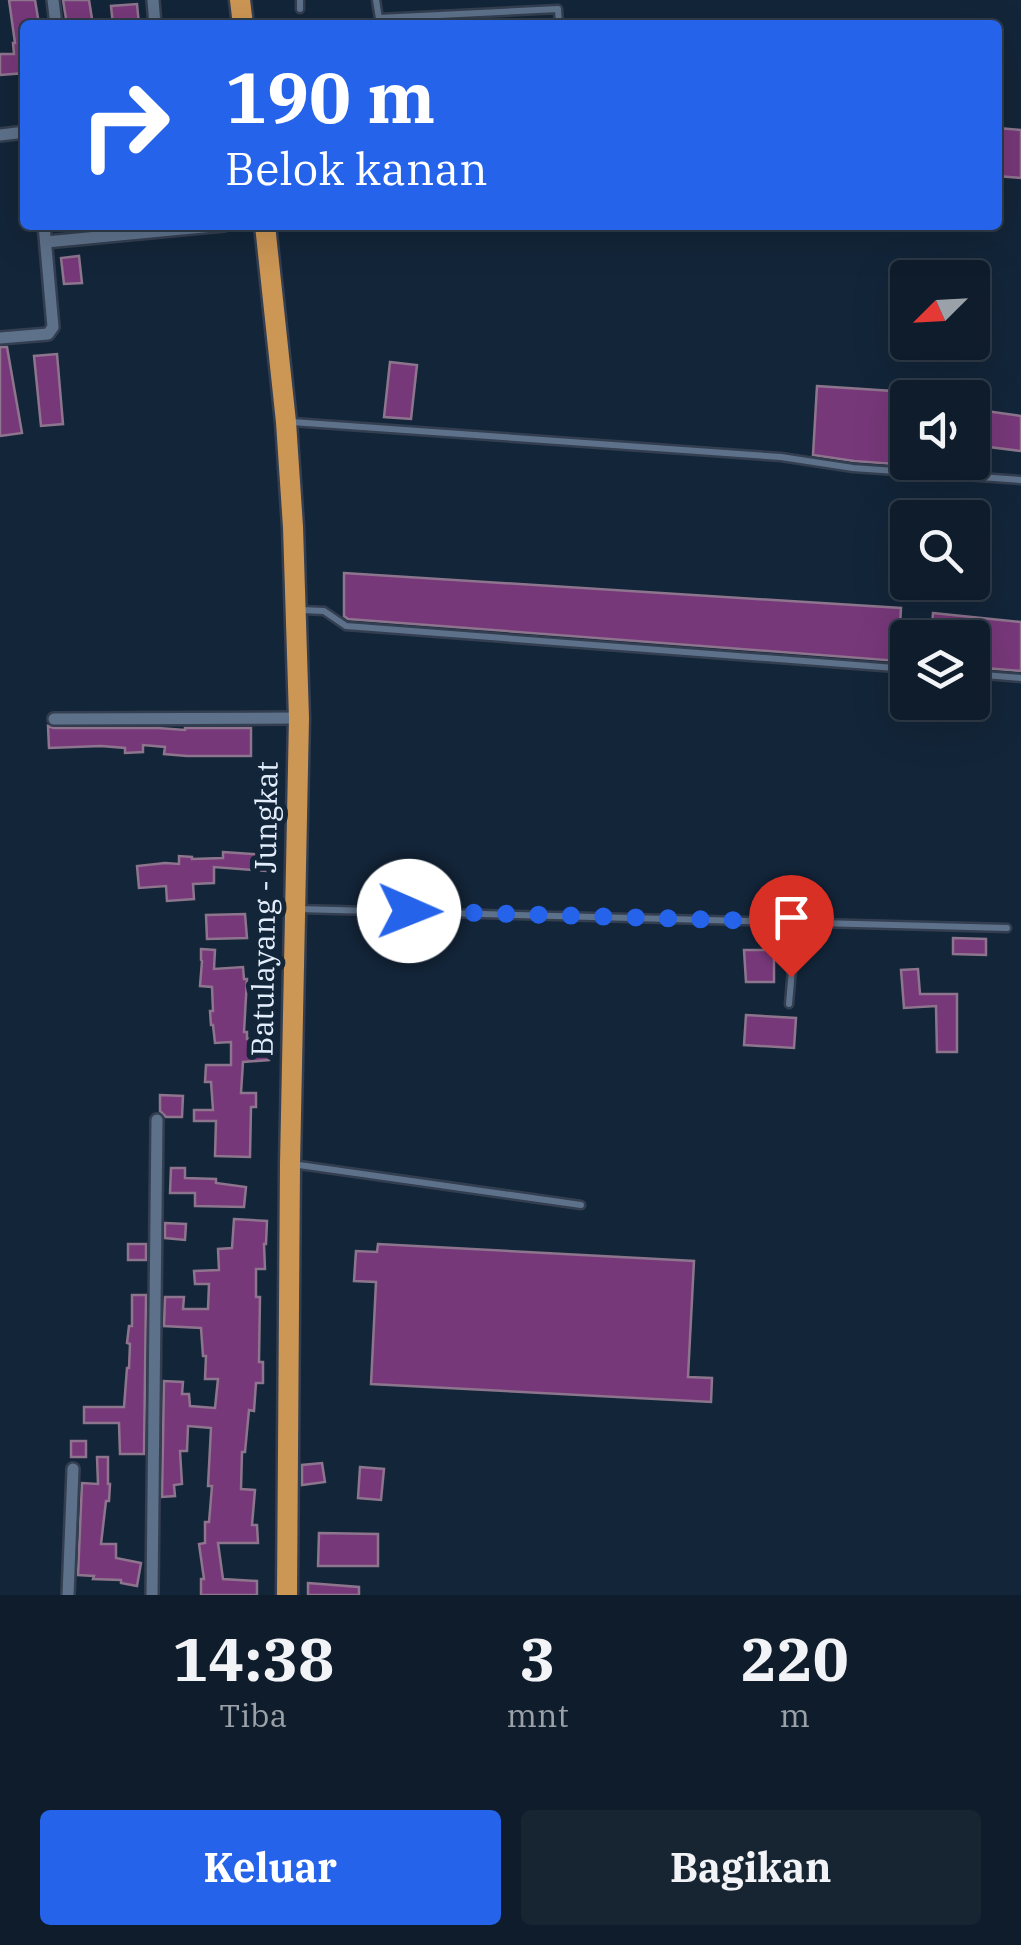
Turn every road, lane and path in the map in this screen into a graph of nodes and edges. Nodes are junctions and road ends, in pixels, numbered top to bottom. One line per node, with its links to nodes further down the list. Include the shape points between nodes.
1 (407, 20): 2 (lane, via 558,9)
2 (559, 20)
3 (45, 230): 6 (street)
4 (151, 230): 6 (street)
5 (266, 230): 8 (highway, Batulayang - Jungkat)
6 (46, 242): 7 (street, via 52,331)
7 (0, 338)
8 (286, 422): 9 (lane); 10 (highway, Batulayang - Jungkat)
9 (1021, 480)
10 (296, 612): 11 (lane, via 324,611 346,626); 14 (highway, Batulayang - Jungkat)
11 (890, 668)
12 (990, 675): 13 (lane)
13 (1021, 678)
14 (298, 718): 15 (street); 16 (highway, Batulayang - Jungkat)
15 (54, 720)
16 (294, 908): 17 (lane); 21 (highway, Batulayang - Jungkat)
17 (796, 922): 18 (lane); 19 (lane)
18 (1006, 928)
19 (789, 1004)
20 (157, 1120): 25 (street)
21 (290, 1164): 22 (lane); 26 (highway, Batulayang - Jungkat)
22 (581, 1205)
23 (73, 1468): 24 (street)
24 (68, 1595)
25 (152, 1595)
26 (287, 1595)

